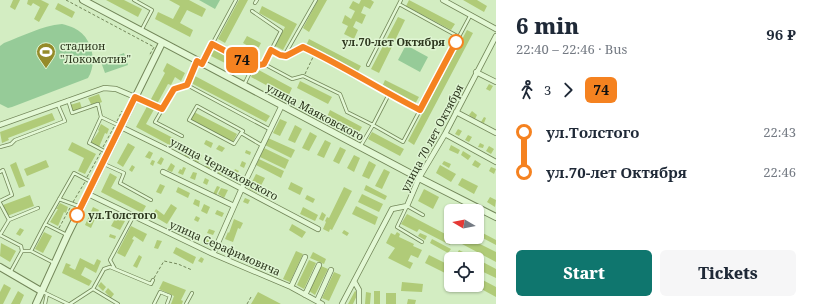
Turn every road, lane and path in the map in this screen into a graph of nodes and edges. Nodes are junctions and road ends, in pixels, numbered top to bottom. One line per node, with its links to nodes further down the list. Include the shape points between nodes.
1 (66, 0): 22 (path, via 154,48)
2 (83, 0): 14 (street, улица Маяковского)
3 (134, 0): 14 (lane, via 152,10)
4 (236, 0): 18 (lane)
5 (257, 0): 9 (lane)
6 (316, 0): 21 (lane)
7 (401, 0): 10 (lane)
8 (444, 0): 12 (street)
9 (255, 4)
10 (399, 4): 15 (lane); 25 (lane)
11 (252, 11): 19 (lane, via 281,31)
12 (470, 15): 13 (street); 15 (lane)
13 (496, 29)
14 (141, 32): 17 (street, улица Маяковского)
15 (459, 37): 39 (lane)
16 (496, 38): 27 (street, улица 70 лет Октября)
17 (162, 43): 23 (street, улица Маяковского); 33 (street)
18 (212, 44): 23 (lane); 26 (lane)
19 (271, 50): 21 (lane); 24 (lane)
20 (315, 53): 21 (lane, via 303,47); 28 (path); 32 (lane)
21 (284, 57)
22 (147, 61)
23 (200, 63): 30 (lane); 31 (street, улица Маяковского)
24 (264, 64): 26 (lane); 28 (lane, via 292,79)
25 (368, 65)
26 (254, 66): 31 (lane)
27 (476, 72): 29 (street); 40 (street, улица 70 лет Октября)
28 (304, 76): 43 (lane, via 340,94 347,112)
29 (496, 82)
30 (187, 85): 38 (lane, via 174,89); 45 (lane)
31 (244, 85): 36 (street, улица Маяковского)
32 (389, 94): 39 (lane); 43 (lane)
33 (135, 97): 34 (street, via 110,87); 38 (lane); 44 (street)
34 (68, 100): 35 (street); 41 (lane, via 72,113 98,104)
35 (58, 103): 42 (street); 51 (lane, via 65,121)
36 (282, 105): 45 (street); 52 (street, улица Маяковского)
37 (125, 107): 44 (path)
38 (162, 109): 49 (lane, via 155,122)
39 (420, 110): 43 (lane, via 403,142)
40 (456, 112): 47 (street); 48 (street, улица 70 лет Октября)
41 (102, 117): 44 (lane); 53 (lane, via 89,143)
42 (0, 124)
43 (373, 125): 52 (lane)
44 (118, 126): 53 (street); 53 (path); 61 (street, улица Черняховского)
45 (271, 130): 50 (street)
46 (242, 133): 46 (lane, via 234,144 189,120 197,106); 50 (lane)
47 (496, 133)
48 (445, 134): 54 (street); 58 (street, улица 70 лет Октября)
49 (182, 136)
50 (263, 146): 61 (street)
51 (0, 147)
52 (360, 147): 58 (street, улица Маяковского)
53 (105, 152): 55 (street); 59 (path)
54 (496, 162)
55 (103, 164): 60 (street); 64 (lane, via 124,173 120,183)
56 (0, 172): 65 (lane, via 3,170 12,195)
57 (163, 172): 67 (street)
58 (419, 178): 68 (street, улица 70 лет Октября); 73 (street, улица Маяковского)
59 (86, 179): 60 (lane); 63 (lane, via 74,173); 66 (path)
60 (94, 183): 62 (street)
61 (242, 188): 67 (street); 76 (street, улица Черняховского)
62 (88, 194): 69 (street); 72 (street, улица Серафимовича)
63 (59, 199): 66 (lane); 75 (lane)
64 (151, 200)
65 (0, 202): 74 (lane)
66 (72, 204): 69 (lane); 77 (path)
67 (234, 206): 82 (street)
68 (407, 206): 71 (lane); 79 (lane, via 397,226); 92 (street, улица 70 лет Октября, via 392,209)
69 (81, 207): 78 (street)
70 (38, 208): 74 (lane)
71 (423, 215)
72 (133, 217): 82 (street, улица Серафимовича); 87 (lane, via 110,260)
73 (496, 217)
74 (9, 220): 80 (lane, via 0,235 21,246)
75 (45, 224): 77 (lane); 81 (lane)
76 (318, 229)
77 (58, 231): 78 (lane)
78 (67, 236): 84 (street)
79 (422, 242)
80 (22, 251): 81 (lane); 90 (lane)
81 (30, 252): 84 (lane)
82 (213, 254): 93 (street, улица Серафимовича)
83 (305, 257): 93 (street, улица Серафимовича)
84 (54, 263): 95 (street)
85 (319, 265): 97 (street)
86 (0, 267): 90 (street)
87 (115, 269): 91 (lane, via 151,284); 94 (lane, via 104,269)
88 (192, 270): 91 (path, via 164,261)
89 (331, 270): 99 (street)
90 (10, 273): 95 (street)
91 (153, 280)
92 (354, 281): 109 (street, улица 70 лет Октября); 110 (street, via 359,290)
93 (291, 287): 97 (street, улица Серафимовича)
94 (93, 289): 102 (lane); 103 (lane)
95 (44, 292): 100 (street); 101 (lane); 102 (lane)
96 (192, 293): 106 (lane)
97 (305, 294): 99 (street, улица Серафимовича)
98 (251, 297): 107 (path)
99 (317, 301): 108 (street, улица Серафимовича)
100 (36, 304)
101 (45, 304)
102 (69, 304)
103 (118, 304)
104 (154, 304): 105 (lane, via 160,292 170,296)
105 (167, 304)
106 (186, 304)
107 (247, 304)
108 (322, 304)
109 (342, 304)
110 (359, 304)

